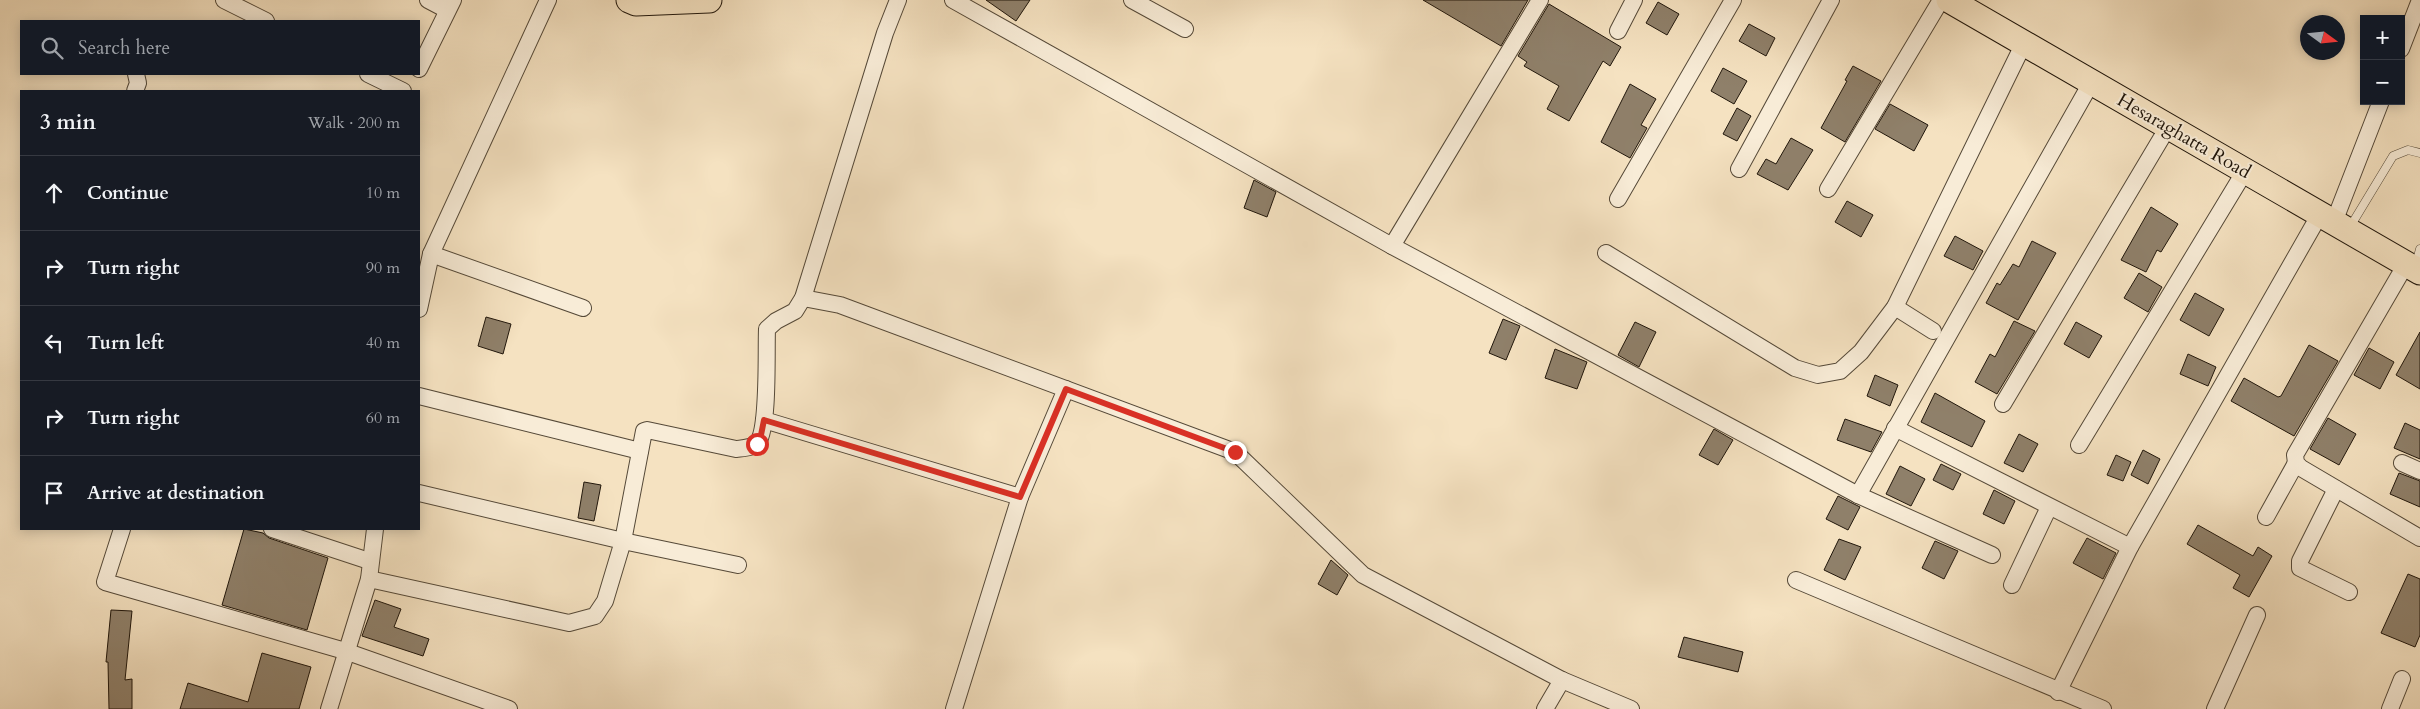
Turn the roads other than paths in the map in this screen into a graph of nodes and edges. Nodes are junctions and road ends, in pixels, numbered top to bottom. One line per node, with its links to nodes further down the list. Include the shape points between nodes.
1 (224, 0): 17 (street)
2 (428, 0): 16 (street)
3 (548, 0): 40 (street)
4 (629, 0): 5 (main road, via 636,3)
5 (709, 0)
6 (898, 0): 42 (street)
7 (953, 0): 38 (street)
8 (1132, 0): 18 (street)
9 (1540, 0): 38 (street)
10 (1634, 0): 19 (street)
11 (1733, 0): 36 (street)
12 (1831, 0): 33 (street)
13 (1941, 0): 35 (street)
14 (1949, 0): 21 (main road, Hesaraghatta Road)
15 (2420, 0): 20 (street)
16 (450, 5): 22 (street)
17 (264, 20)
18 (1185, 29)
19 (1618, 31)
20 (2405, 38)
21 (2023, 45): 26 (main road, Hesaraghatta Road); 45 (street)
22 (420, 67)
23 (136, 75): 27 (street)
24 (370, 75): 28 (street)
25 (416, 75): 29 (street)
26 (2091, 83): 31 (main road, Hesaraghatta Road); 51 (street)
27 (135, 90)
28 (401, 90)
29 (408, 90)
30 (2379, 105): 37 (street)
31 (2168, 127): 34 (main road, Hesaraghatta Road); 49 (street)
32 (2420, 152): 37 (lane, via 2408,150 2393,156)
33 (1739, 169)
34 (2245, 171): 37 (main road, Hesaraghatta Road); 52 (street)
35 (1828, 189)
36 (1618, 199)
37 (2334, 222): 41 (main road, Hesaraghatta Road); 68 (street)
38 (1392, 246): 59 (street)
39 (1606, 253): 45 (street, via 1795,368 1818,375 1840,371 1861,352)
40 (431, 254): 43 (street); 44 (street)
41 (2415, 264): 54 (street, via 2295,455)
42 (803, 298): 47 (street, via 840,304); 50 (street, via 795,311 767,329)
43 (420, 304)
44 (583, 308)
45 (1895, 308): 46 (street)
46 (1933, 331)
47 (1066, 389): 60 (street); 79 (street, via 1235,452 1363,575)
48 (420, 396): 53 (street)
49 (2004, 404)
50 (764, 420): 53 (street, via 757,444 749,448 736,449 647,430 642,437); 60 (street)
51 (1896, 428): 59 (street); 61 (street)
52 (2079, 445)
53 (640, 451): 67 (street)
54 (2296, 463): 57 (street); 62 (street)
55 (2402, 463): 56 (street)
56 (2420, 471)
57 (2336, 488): 66 (street); 75 (street, via 2300,561 2300,568)
58 (420, 493): 67 (street)
59 (1858, 495): 69 (street)
60 (1020, 497): 83 (street)
61 (2049, 506): 68 (street); 74 (street)
62 (2266, 518)
63 (122, 530): 77 (street, via 105,582)
64 (275, 530): 70 (street)
65 (375, 530): 70 (street)
66 (2420, 538)
67 (623, 541): 71 (street); 72 (street, via 604,601 595,616 569,622)
68 (2130, 547): 80 (street)
69 (1992, 555)
70 (369, 561): 72 (street)
71 (738, 565)
72 (368, 579): 77 (street)
73 (1796, 580): 80 (street)
74 (2012, 585)
75 (2349, 592)
76 (2257, 615): 87 (street)
77 (345, 652): 81 (street); 82 (street)
78 (2402, 679): 88 (street)
79 (1562, 680): 84 (street); 85 (street)
80 (2058, 692): 86 (street)
81 (329, 709)
82 (509, 709)
83 (954, 709)
84 (1545, 709)
85 (1631, 709)
86 (2102, 709)
87 (2215, 709)
88 (2390, 709)

